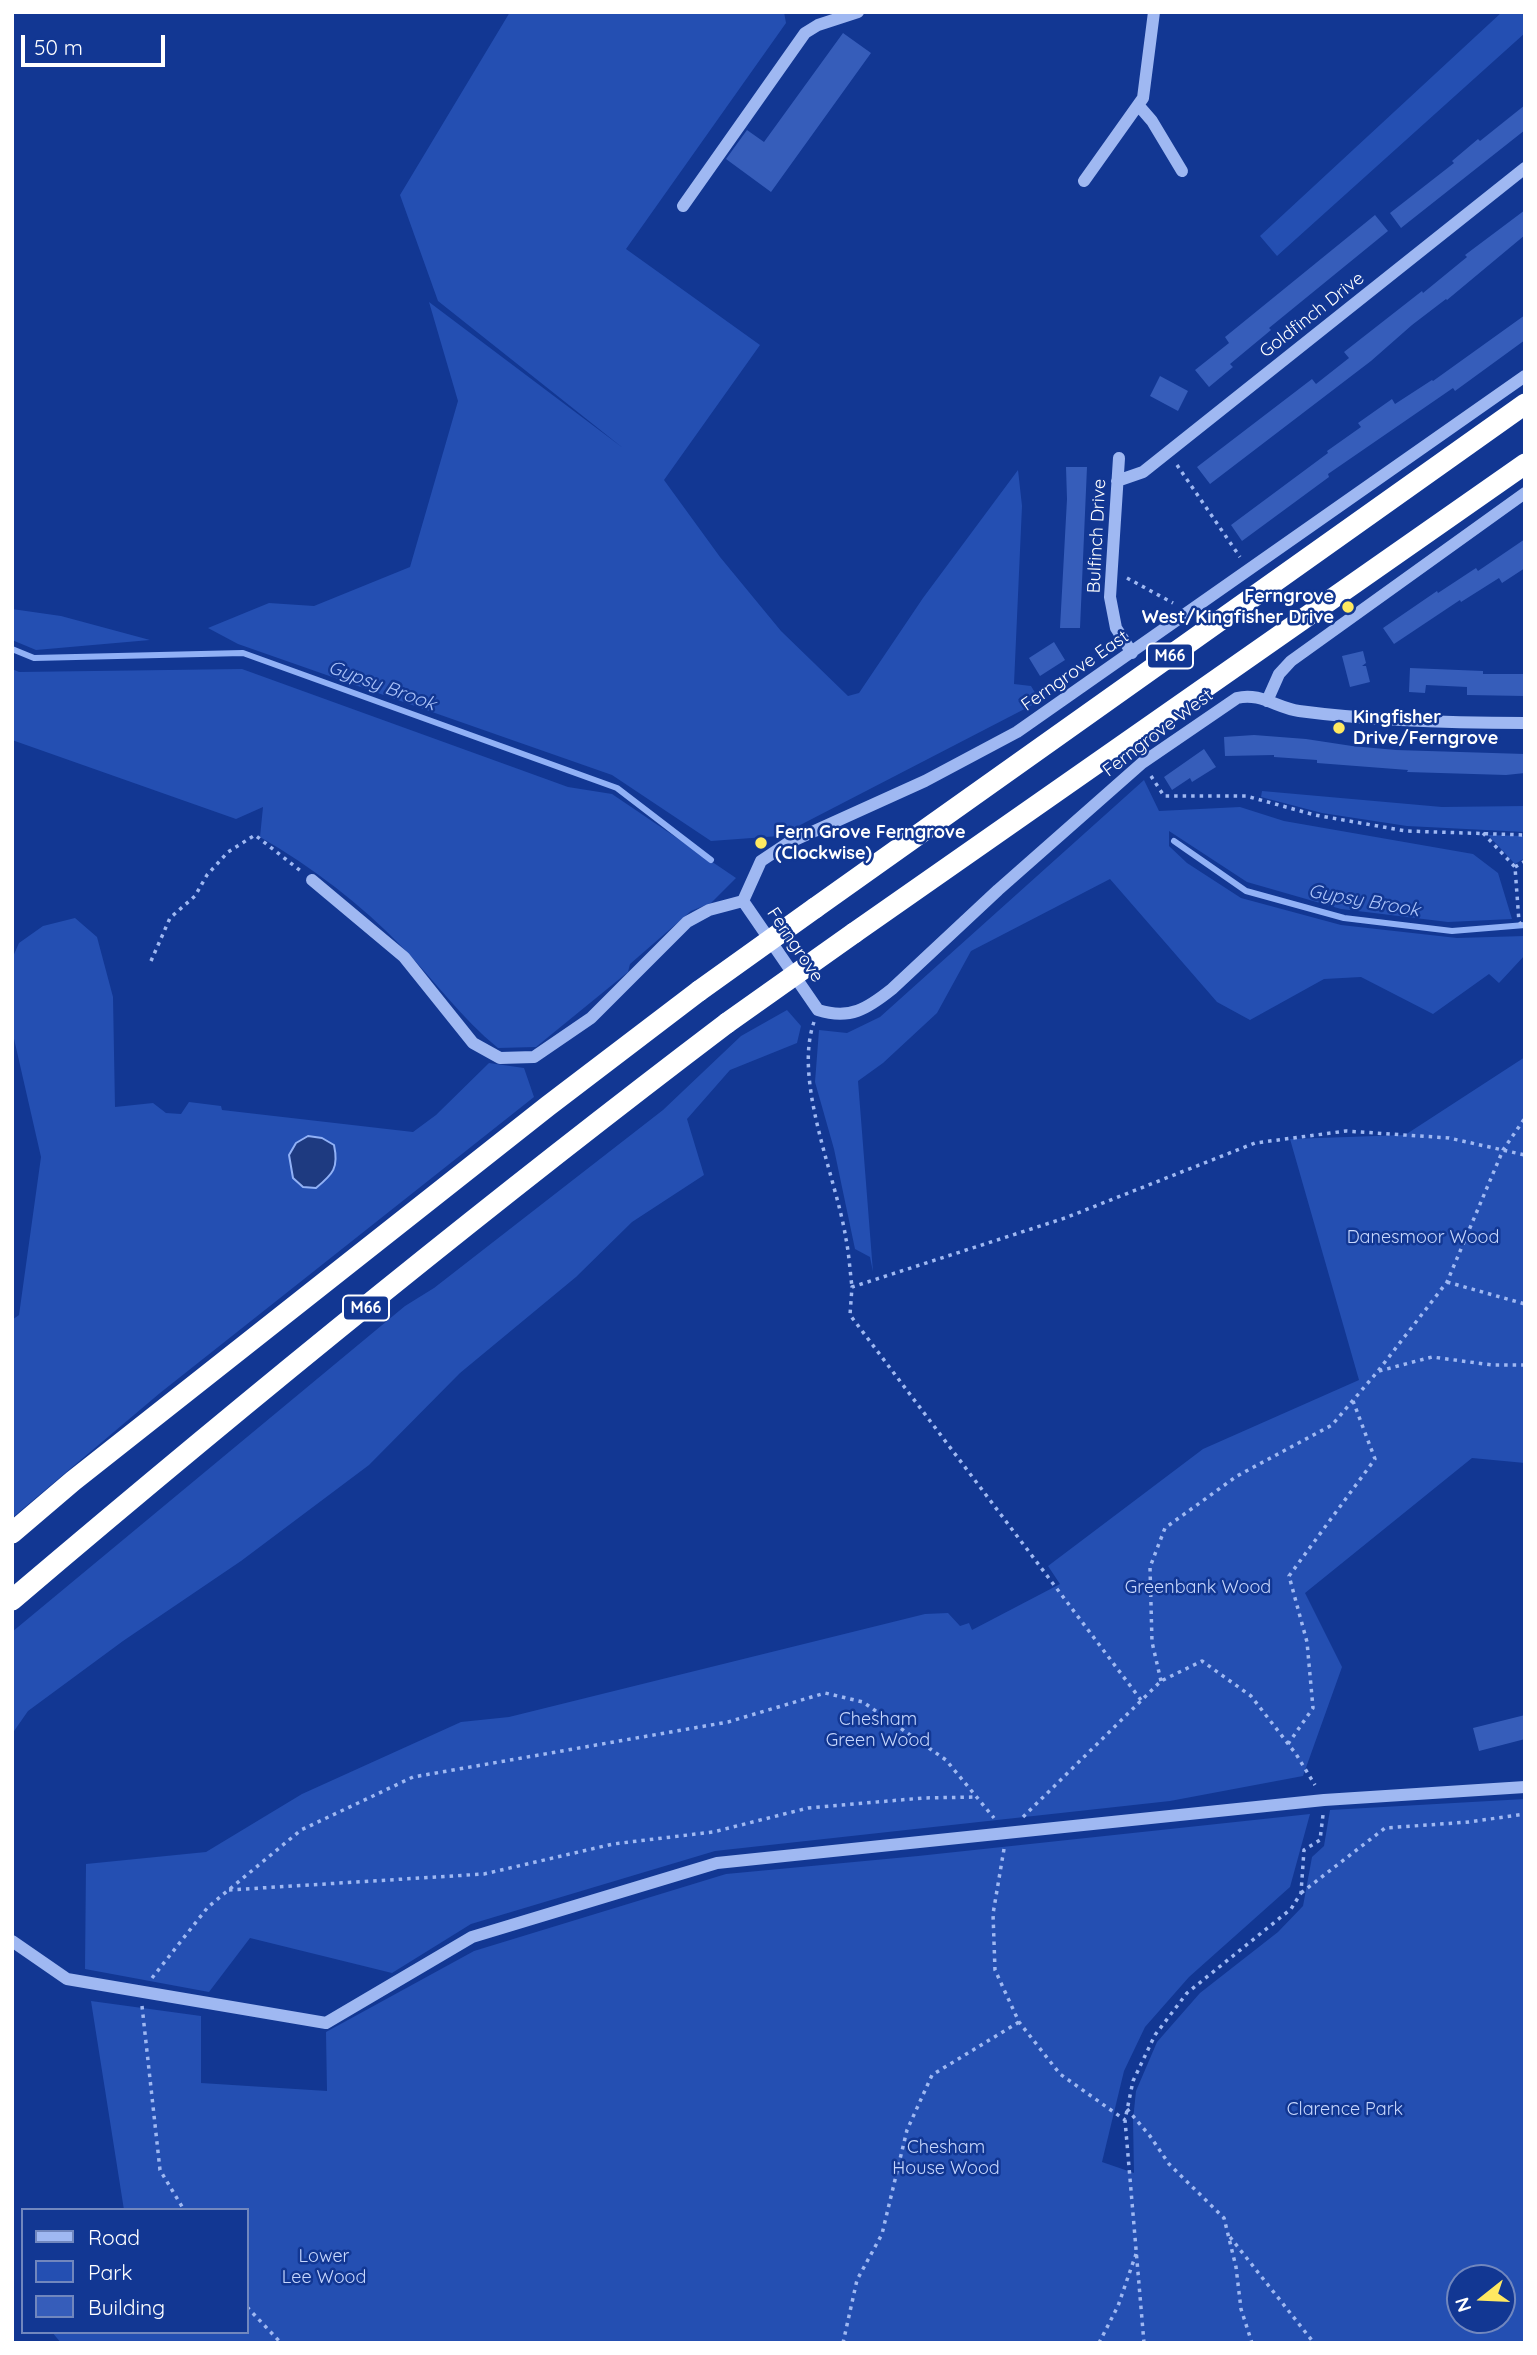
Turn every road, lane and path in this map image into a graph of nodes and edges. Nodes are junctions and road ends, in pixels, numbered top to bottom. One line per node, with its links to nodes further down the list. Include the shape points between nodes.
1 (858, 12): 7 (street, via 805,33)
2 (1154, 12): 3 (street)
3 (1139, 106): 5 (street); 6 (street)
4 (1525, 169): 10 (street, Goldfinch Drive)
5 (1182, 171)
6 (1084, 181)
7 (683, 206)
8 (1525, 376): 15 (street, Ferngrove East)
9 (1525, 404): 40 (highway, M66, bridge, via 699,991)
10 (1168, 452): 13 (street, Goldfinch Drive, via 1143,471); 15 (path)
11 (1119, 458): 13 (street, Bulfinch Drive)
12 (1525, 464): 41 (highway, M66, bridge, via 727,1023 546,1161)
13 (1117, 481): 16 (street, Bulfinch Drive)
14 (1525, 494): 19 (street, via 1291,661 1279,674)
15 (1249, 570): 17 (street, Ferngrove East)
16 (1112, 576): 17 (path, via 1126,578 1175,604); 18 (street, Bulfinch Drive, via 1110,597 1116,628)
17 (1184, 617): 18 (street, Ferngrove East)
18 (1132, 653): 27 (street, Ferngrove East, via 1017,732 925,781 788,843 761,861)
19 (1267, 701): 20 (street, Ferngrove West, via 1294,710 1390,720); 21 (street, Ferngrove West, via 1255,696 1237,698)
20 (1525, 723)
21 (1142, 763): 22 (path, via 1164,796 1246,796 1315,815 1406,831); 30 (street, Ferngrove West, via 873,1004 835,1015)
22 (1483, 833): 23 (path); 25 (path)
23 (1525, 835)
24 (1525, 860): 25 (path)
25 (1515, 867): 28 (path, via 1518,922)
26 (312, 880): 27 (street, via 404,957 473,1043 500,1058 534,1057 591,1018 687,922 709,910); 29 (path, via 255,835 228,852 170,919)
27 (743, 901): 30 (street, Ferngrove)
28 (1525, 928)
29 (151, 961)
30 (818, 1010): 35 (path, via 807,1057 810,1089 846,1238)
31 (1525, 1118): 32 (path)
32 (1503, 1150): 33 (path); 34 (path); 35 (path, via 1449,1138 1346,1131 1255,1143 1065,1218)
33 (1525, 1155)
34 (1447, 1282): 36 (path); 38 (path)
35 (852, 1287): 43 (path, via 850,1315)
36 (1525, 1304)
37 (1525, 1365): 38 (path, via 1432,1357)
38 (1378, 1371): 39 (path)
39 (1353, 1401): 42 (path, via 1332,1425 1237,1476 1165,1528 1150,1567 1152,1642); 44 (path, via 1375,1459 1289,1576 1307,1642 1313,1708)
40 (12, 1533)
41 (12, 1600)
42 (1161, 1681): 43 (path); 44 (path, via 1202,1661 1251,1696)
43 (1142, 1700): 49 (path)
44 (1288, 1744): 47 (path)
45 (1525, 1787): 47 (street)
46 (977, 1797): 49 (path); 50 (path, via 808,1808 713,1832 613,1844 484,1874); 50 (path, via 946,1760 863,1702 825,1693 728,1722 413,1777 300,1830)
47 (1324, 1800): 49 (street); 51 (path, via 1320,1840 1304,1850)
48 (1525, 1814): 51 (path, via 1385,1828)
49 (1007, 1833): 53 (street, via 717,1863 472,1937 326,2023); 54 (path, via 993,1914 995,1970)
50 (229, 1890): 53 (path, via 208,1907)
51 (1301, 1893): 55 (path, via 1291,1909 1187,1993 1155,2035 1133,2081)
52 (12, 1941): 53 (street, via 67,1979)
53 (141, 1992): 57 (path, via 160,2170)
54 (1019, 2022): 56 (path, via 1060,2074); 62 (path, via 932,2075 907,2130 882,2234 857,2280)
55 (1127, 2109): 56 (path); 58 (path, via 1169,2164 1224,2218)
56 (1125, 2120): 59 (path)
57 (183, 2208)
58 (1228, 2234): 65 (path); 66 (path)
59 (1136, 2252): 63 (path, via 1118,2306); 64 (path)
60 (248, 2308): 61 (path)
61 (281, 2343)
62 (843, 2343)
63 (1099, 2343)
64 (1144, 2343)
65 (1252, 2343)
66 (1314, 2343)

